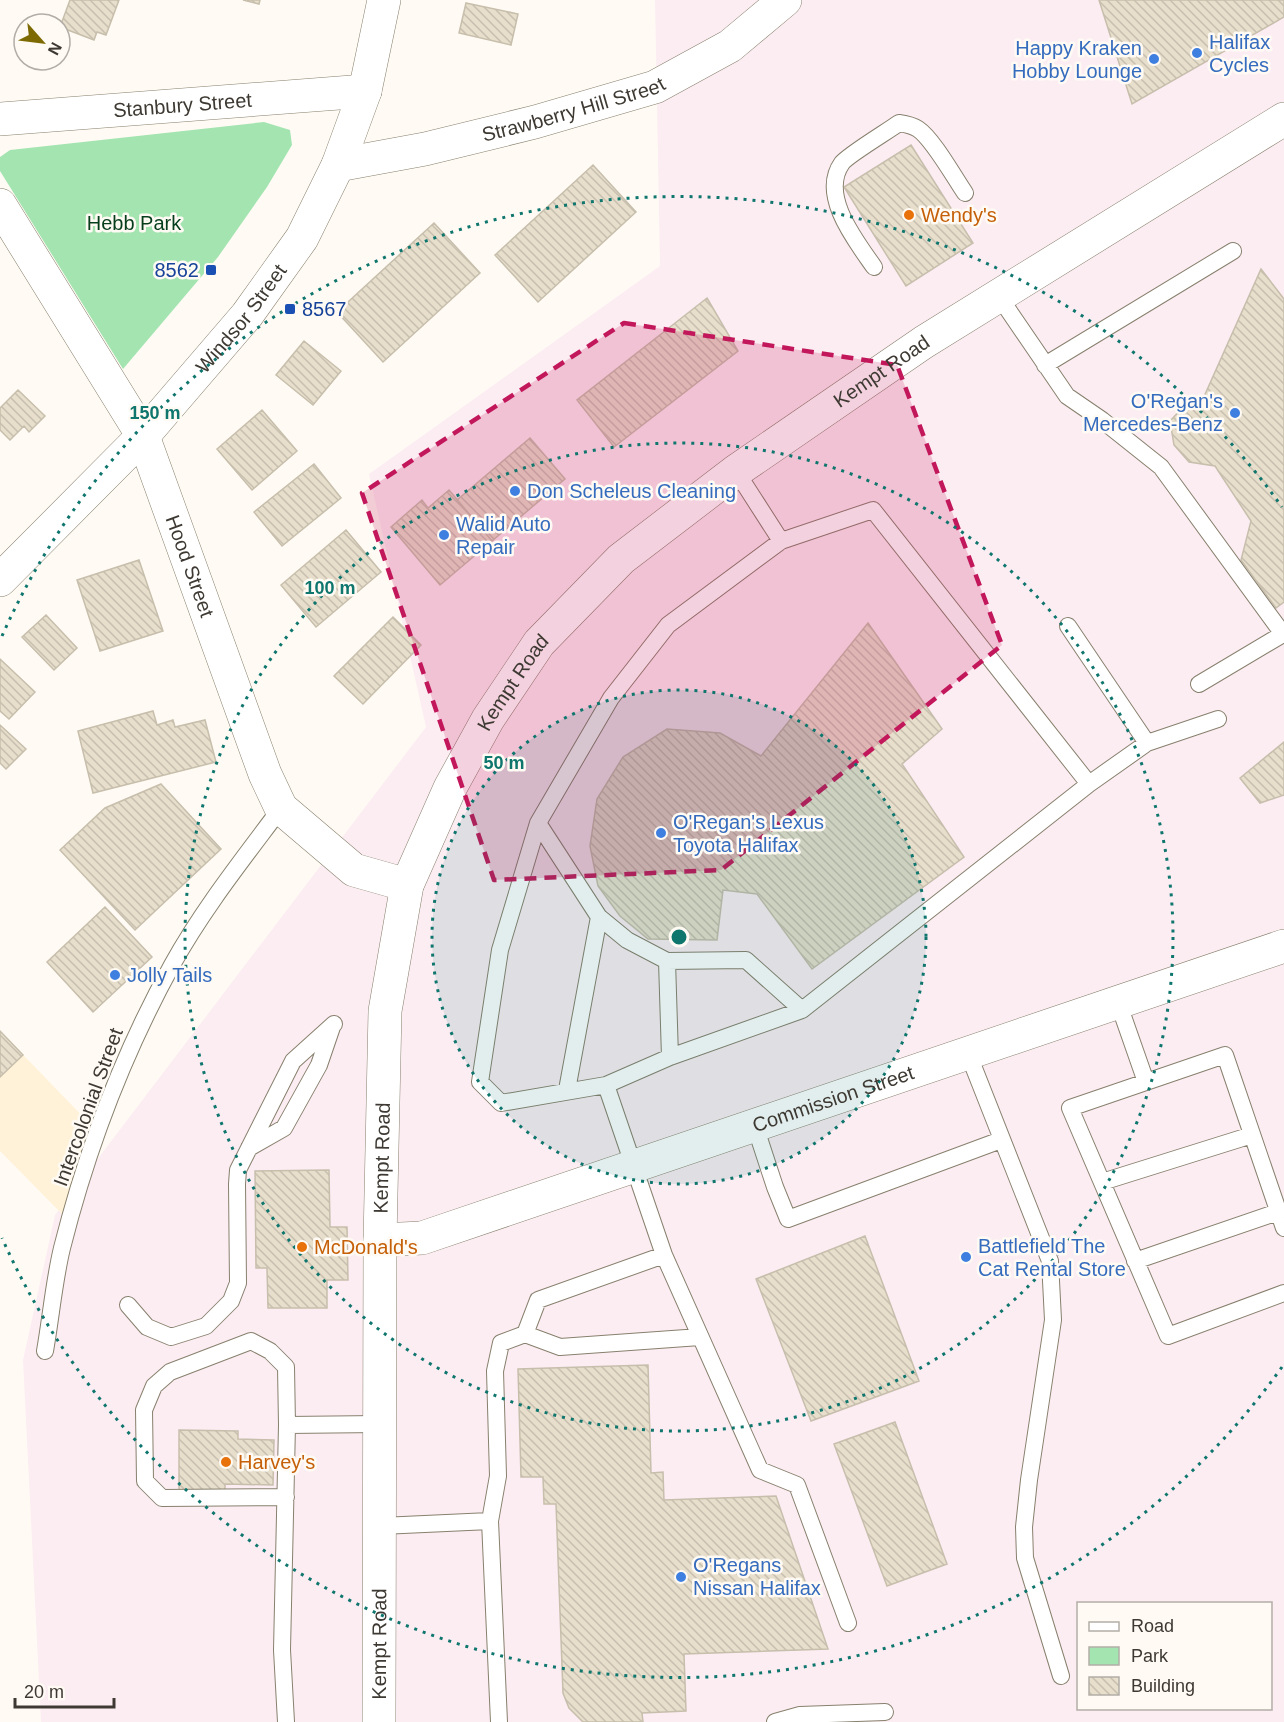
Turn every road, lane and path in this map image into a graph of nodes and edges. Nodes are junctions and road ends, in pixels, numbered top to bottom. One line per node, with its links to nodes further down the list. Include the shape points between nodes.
1 (384, 0): 3 (street, Windsor Street)
2 (785, 0): 6 (street, Strawberry Hill Street, via 730,46 655,87 425,149)
3 (365, 91): 4 (street, Stanbury Street); 6 (street, Windsor Street)
4 (0, 119)
5 (1284, 119): 11 (street, Kempt Road)
6 (338, 165): 13 (street, Windsor Street, via 302,238 247,315)
7 (965, 193): 10 (lane, via 928,138 907,124 899,123 842,162 834,182 843,221)
8 (0, 205): 13 (street, Hood Street)
9 (1233, 251): 12 (lane)
10 (874, 267)
11 (998, 295): 12 (lane); 14 (street, Kempt Road)
12 (1045, 365): 18 (lane, via 1067,396 1161,467 1283,634)
13 (143, 436): 16 (street, Windsor Street); 22 (street, Hood Street, via 265,774)
14 (736, 471): 15 (lane); 24 (street, Kempt Road, via 621,559 539,643 488,719 450,788)
15 (781, 541): 21 (lane, via 873,510); 23 (lane, via 668,625 611,698)
16 (0, 580)
17 (1068, 626): 20 (lane)
18 (1199, 684)
19 (1218, 719): 20 (lane)
20 (1147, 743): 21 (lane)
21 (1089, 784): 29 (lane)
22 (281, 808): 24 (street, Hood Street, via 354,870); 49 (lane, Intercolonial Street, via 172,964 124,1059 89,1153 62,1250)
23 (538, 823): 25 (lane); 34 (lane, via 500,950 480,1082 501,1103)
24 (407, 885): 42 (street, Kempt Road, via 385,1011)
25 (599, 917): 27 (lane, via 627,940); 34 (lane)
26 (1284, 946): 28 (street, Commission Street)
27 (667, 961): 29 (lane, via 746,960); 31 (lane)
28 (1118, 1002): 30 (street, Commission Street); 32 (lane)
29 (802, 1010): 31 (lane)
30 (968, 1053): 35 (street, Commission Street); 37 (lane)
31 (670, 1057): 33 (lane)
32 (1146, 1082): 36 (lane, via 1225,1055); 40 (lane, via 1070,1108)
33 (606, 1085): 34 (lane); 39 (lane)
34 (567, 1090)
35 (755, 1126): 37 (lane, via 788,1219); 39 (street, Commission Street)
36 (1252, 1135): 40 (lane); 41 (lane)
37 (1001, 1140): 56 (lane, via 1050,1261 1053,1320 1024,1527 1025,1558)
38 (249, 1148): 38 (lane, via 284,1128 319,1065 334,1024 293,1061); 46 (lane, via 238,1170 238,1283 231,1301 206,1326 171,1337 147,1327)
39 (634, 1167): 42 (street, Commission Street, via 422,1238); 43 (lane)
40 (1101, 1182): 44 (lane)
41 (1281, 1220): 44 (lane)
42 (380, 1240): 50 (street, Kempt Road)
43 (664, 1255): 47 (lane, via 538,1300); 48 (lane)
44 (1136, 1261): 45 (lane, via 1168,1336)
45 (1284, 1293)
46 (128, 1305)
47 (525, 1334): 48 (lane, via 560,1347); 53 (lane, via 501,1342 495,1371 498,1476)
48 (700, 1337): 55 (lane, via 760,1470 797,1485)
49 (45, 1351)
50 (379, 1424): 51 (lane); 54 (street, Kempt Road)
51 (287, 1425): 52 (lane); 52 (lane, via 286,1367 270,1351 251,1341 171,1372 154,1386 144,1410 145,1480 162,1498)
52 (286, 1497): 58 (lane, via 282,1650)
53 (490, 1521): 54 (lane); 60 (lane)
54 (381, 1526): 59 (street, Kempt Road)
55 (848, 1623)
56 (1061, 1676)
57 (885, 1712): 61 (lane, via 800,1715)
58 (286, 1722)
59 (379, 1722)
60 (499, 1722)
61 (775, 1722)

